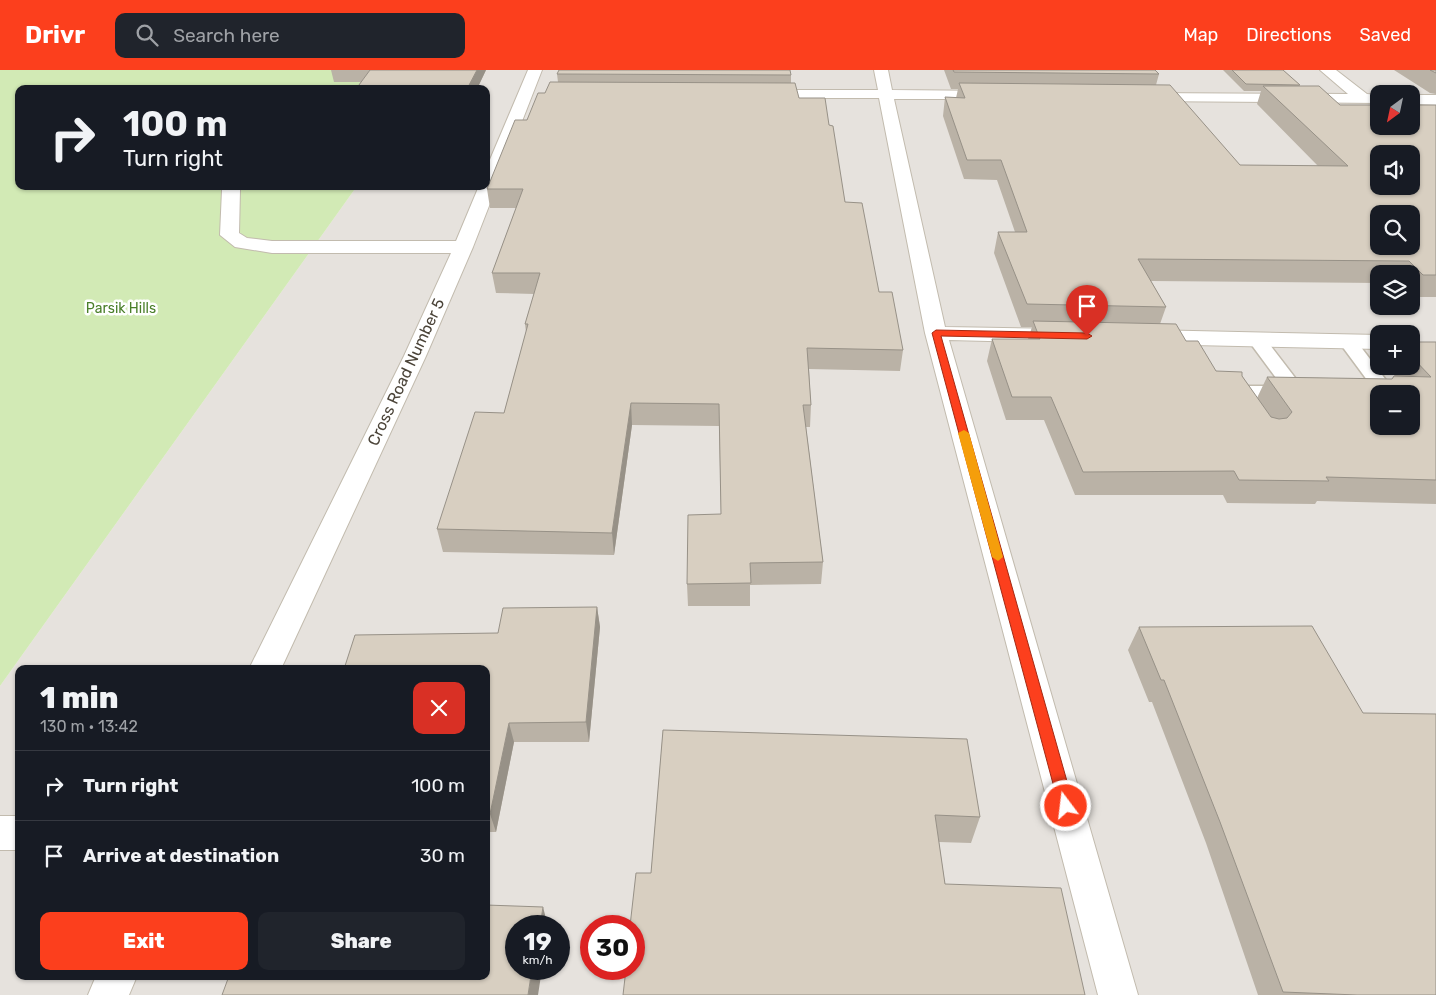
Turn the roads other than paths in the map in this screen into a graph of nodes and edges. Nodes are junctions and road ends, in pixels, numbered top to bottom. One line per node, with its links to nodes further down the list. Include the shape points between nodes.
1 (535, 70): 12 (street, Cross Road Number 5, via 535,93)
2 (881, 70): 5 (street)
3 (1327, 70): 8 (street)
4 (749, 94): 5 (street)
5 (886, 94): 6 (street); 16 (street)
6 (1015, 96)
7 (1124, 97): 9 (street)
8 (1370, 98)
9 (1370, 99)
10 (1420, 99): 11 (street)
11 (1436, 100)
12 (490, 189)
13 (231, 190): 15 (street, via 229,235 242,243 272,247)
14 (490, 190): 15 (street, Cross Road Number 5)
15 (463, 247): 26 (street, Cross Road Number 5, via 415,356)
16 (936, 333): 17 (street); 31 (street)
17 (1092, 336)
18 (1121, 337): 19 (street)
19 (1257, 340): 20 (street); 23 (lane)
20 (1348, 342): 21 (street); 22 (lane)
21 (1370, 342)
22 (1380, 385)
23 (1296, 392): 24 (lane); 25 (lane, via 1253,391 1243,394)
24 (1316, 393)
25 (1263, 428)
26 (267, 665)
27 (0, 832): 28 (street)
28 (15, 833)
29 (115, 980): 30 (street)
30 (108, 995)
31 (1118, 995)

